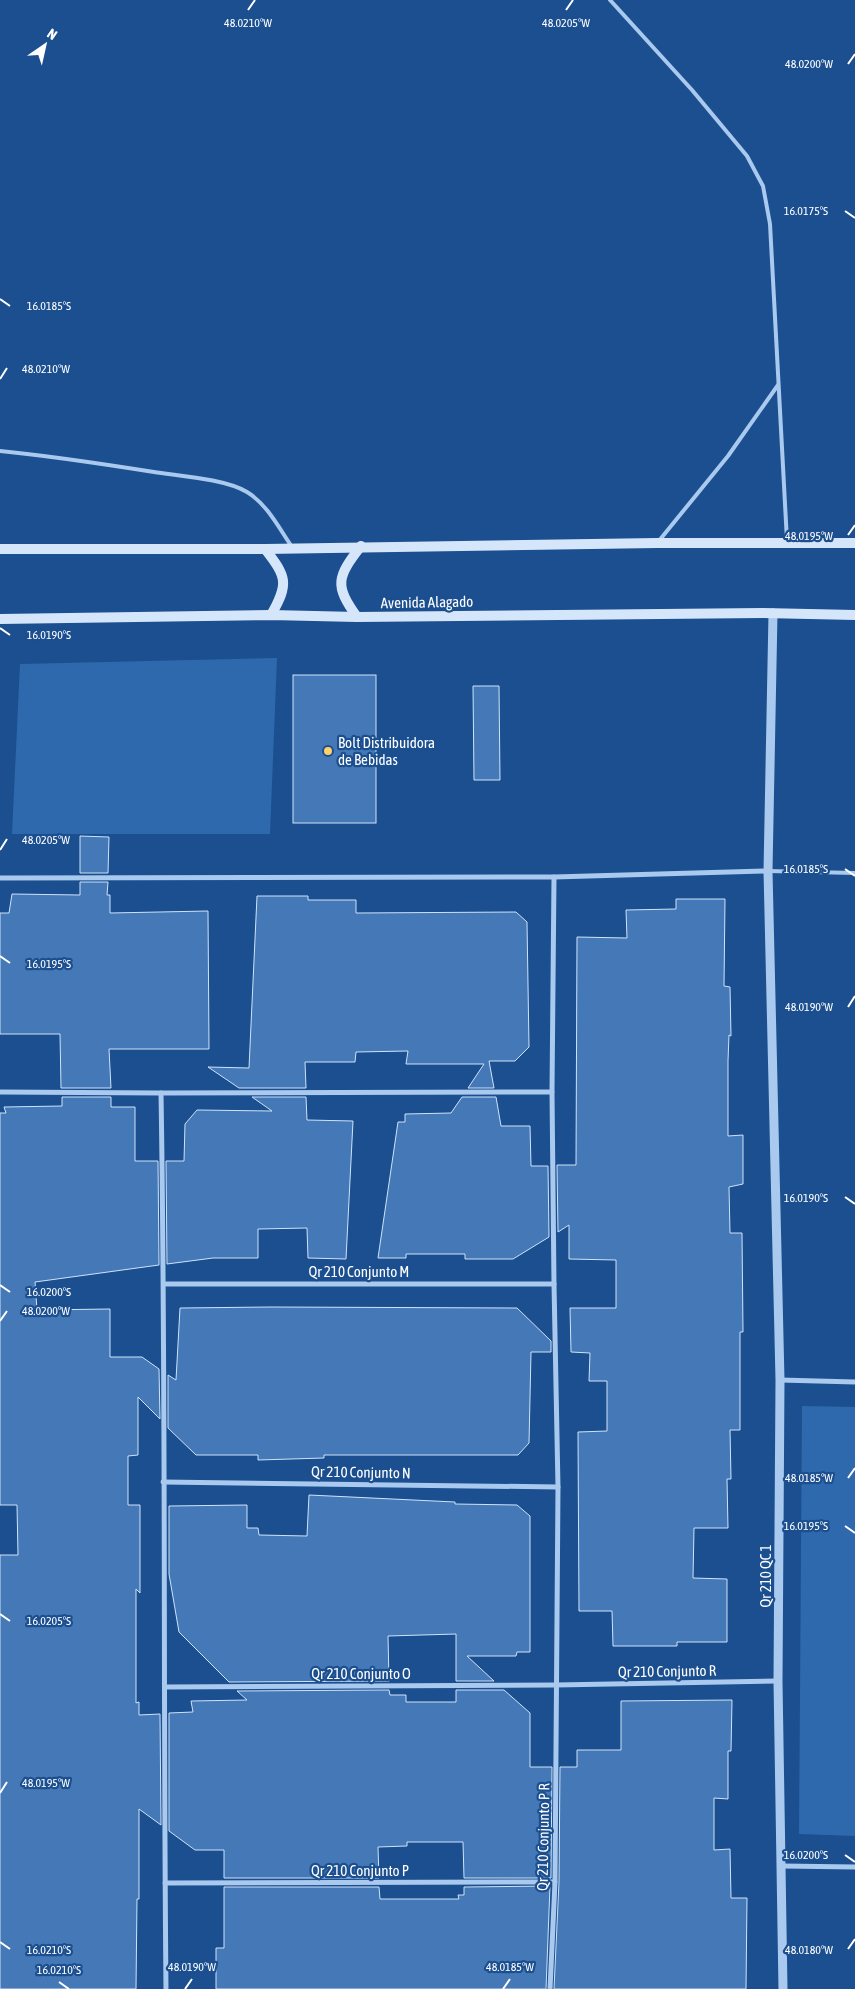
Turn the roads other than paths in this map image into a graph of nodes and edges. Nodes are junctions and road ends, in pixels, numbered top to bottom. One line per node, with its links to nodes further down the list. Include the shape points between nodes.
1 (610, 0): 2 (lane, via 747,156 763,186 770,224)
2 (778, 385): 4 (lane); 5 (lane, via 728,456)
3 (0, 452): 8 (lane, via 32,454 232,486 262,504)
4 (787, 542): 5 (main road); 6 (main road)
5 (657, 543): 7 (main road)
6 (855, 543)
7 (361, 546): 8 (main road); 14 (main road, via 341,577 344,600)
8 (292, 548): 10 (main road)
9 (0, 549): 10 (main road)
10 (265, 549): 12 (main road, via 284,578 284,589)
11 (773, 613): 13 (main road, Avenida Alagado); 14 (main road, Avenida Alagado); 16 (street, Qr 210 QC 1)
12 (271, 615): 14 (main road, Avenida Alagado); 15 (main road, Avenida Alagado)
13 (855, 615)
14 (357, 617)
15 (0, 619)
16 (768, 871): 17 (lane); 18 (street); 25 (street, Qr 210 QC 1)
17 (855, 873)
18 (554, 877): 19 (street); 21 (street, Qr 210 Conjunto P R)
19 (0, 878)
20 (0, 1092): 22 (street)
21 (552, 1092): 22 (street); 24 (street, Qr 210 Conjunto P R)
22 (161, 1093): 23 (street)
23 (165, 1284): 24 (street, Qr 210 Conjunto M); 27 (street)
24 (554, 1284): 28 (street, Qr 210 Conjunto P R)
25 (780, 1380): 26 (street); 29 (street, Qr 210 QC 1)
26 (855, 1382)
27 (163, 1482): 28 (street, Qr 210 Conjunto N); 31 (street)
28 (558, 1487): 30 (street, Qr 210 Conjunto P R)
29 (778, 1681): 30 (street, Qr 210 Conjunto R); 32 (street, Qr 210 QC 1)
30 (556, 1685): 31 (street, Qr 210 Conjunto O); 34 (street, Qr 210 Conjunto P R)
31 (166, 1687): 35 (street)
32 (782, 1866): 33 (street); 38 (street, Qr 210 QC 1)
33 (855, 1867)
34 (555, 1882): 35 (street, Qr 210 Conjunto P); 37 (street, Qr 210 Conjunto P R)
35 (165, 1883): 36 (street)
36 (166, 1989)
37 (550, 1989)
38 (783, 1989)

